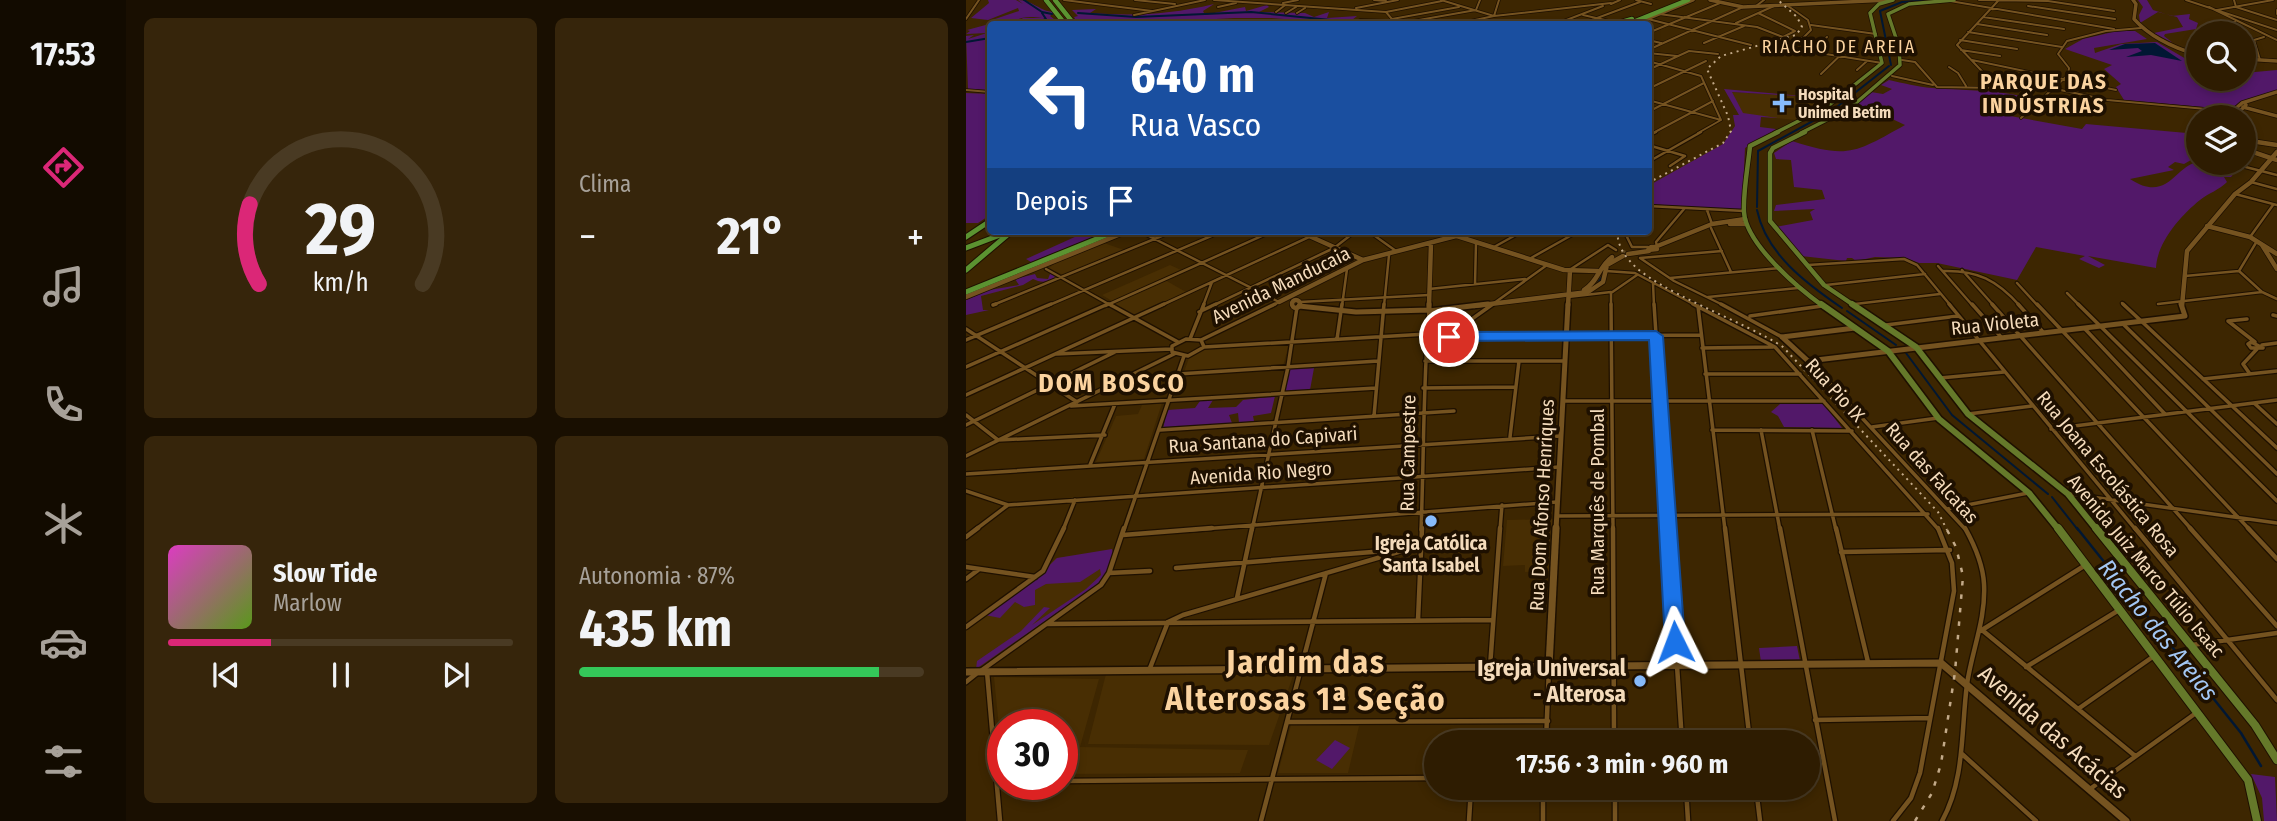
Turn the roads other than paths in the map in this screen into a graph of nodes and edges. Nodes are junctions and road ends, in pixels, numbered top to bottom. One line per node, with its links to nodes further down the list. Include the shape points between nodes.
1 (979, 0): 54 (street)
2 (1046, 0): 80 (highway)
3 (1055, 0): 81 (highway)
4 (1071, 0): 28 (street)
5 (1135, 0): 29 (street)
6 (1205, 0): 43 (street)
7 (1214, 0): 30 (street)
8 (1298, 0): 38 (street)
9 (1374, 0): 31 (street)
10 (1398, 0): 31 (street)
11 (1443, 0): 47 (street); 63 (street)
12 (1480, 0): 57 (street)
13 (1499, 0): 70 (street)
14 (1620, 0): 39 (street)
15 (1678, 0): 71 (highway)
16 (1691, 0): 67 (street); 91 (highway)
17 (1710, 0): 34 (street)
18 (1764, 0): 48 (street)
19 (1893, 0): 33 (street); 42 (main road)
20 (1952, 0): 56 (street); 131 (main road, via 1907,4 1888,12)
21 (1979, 0): 22 (street)
22 (1999, 0): 36 (street); 56 (street)
23 (2133, 0): 100 (street, via 2134,19)
24 (2186, 0): 50 (street)
25 (2206, 0): 50 (street)
26 (2234, 0): 53 (street)
27 (2273, 0): 53 (street)
28 (1065, 1): 60 (street)
29 (1152, 1): 43 (street)
30 (1239, 1): 38 (street); 51 (street)
31 (1392, 1): 55 (street)
32 (1638, 1): 40 (street); 73 (street)
33 (1873, 2): 35 (street); 42 (street)
34 (1720, 3): 52 (street); 74 (street)
35 (1783, 3): 41 (street); 99 (street)
36 (2060, 3): 58 (street); 61 (street)
37 (966, 4): 54 (street)
38 (1278, 4): 44 (street)
39 (1611, 4): 69 (street); 70 (street)
40 (1651, 4)
41 (1776, 4): 48 (street); 66 (street)
42 (1879, 4): 108 (main road, via 1870,13)
43 (1181, 5): 60 (street)
44 (1286, 5): 45 (street); 62 (street)
45 (1298, 6): 46 (street); 64 (street)
46 (1306, 6): 55 (street); 65 (street)
47 (1461, 6): 57 (street); 84 (street)
48 (1756, 6): 52 (street)
49 (2028, 6): 58 (street)
50 (2207, 6): 59 (street); 93 (street)
51 (1218, 7)
52 (1743, 7): 94 (street)
53 (2236, 7): 59 (street); 79 (street)
54 (975, 8): 76 (street)
55 (1350, 9): 63 (street)
56 (1990, 9): 72 (street); 75 (street)
57 (1476, 10): 70 (street); 85 (street)
58 (2054, 10): 75 (street); 77 (street)
59 (2216, 10): 104 (street)
60 (1152, 11): 68 (street)
61 (2114, 11)
62 (1276, 12)
63 (1386, 12): 83 (street)
64 (1286, 13)
65 (1297, 13)
66 (1758, 13): 96 (street); 98 (street, via 1794,30 1786,37)
67 (1659, 14): 71 (street); 74 (street)
68 (1134, 15)
69 (1582, 15): 73 (street); 87 (street)
70 (1494, 16): 86 (street)
71 (1648, 16): 90 (highway); 92 (street); 95 (street)
72 (1983, 16): 97 (street); 101 (street)
73 (1597, 18): 88 (street); 89 (street)
74 (1684, 18): 94 (street); 95 (street)
75 (2050, 18): 103 (street)
76 (966, 19)
77 (2115, 19)
78 (1360, 20): 82 (street)
79 (2277, 20)
80 (1063, 21)
81 (1072, 21)
82 (1378, 21)
83 (1394, 21)
84 (1399, 21)
85 (1402, 21)
86 (1470, 21)
87 (1565, 21)
88 (1589, 21)
89 (1608, 21)
90 (1629, 21)
91 (1636, 21)
92 (1640, 21)
93 (2233, 21)
94 (1712, 22): 96 (street); 102 (street)
95 (1668, 24): 102 (street); 105 (street)
96 (1734, 24): 98 (street)
97 (1975, 24): 106 (street); 109 (street)
98 (1745, 25): 110 (street)
99 (1811, 25): 108 (street); 125 (street, via 1808,34 1782,47)
100 (2141, 28): 103 (street); 124 (street)
101 (2064, 29)
102 (1693, 30): 110 (street); 117 (street)
103 (2116, 30): 120 (street, via 2075,38)
104 (2277, 30)
105 (1652, 31)
106 (1968, 32): 113 (street); 120 (street)
107 (2256, 32): 112 (street)
108 (1876, 34): 139 (main road)
109 (2047, 34)
110 (1719, 37): 118 (street); 119 (street)
111 (1827, 37): 125 (street)
112 (2266, 37): 114 (street); 134 (street, via 2254,40)
113 (1960, 40): 121 (street); 123 (street)
114 (2277, 40)
115 (1652, 41): 117 (street)
116 (1854, 42): 129 (street)
117 (1663, 43): 122 (street)
118 (1704, 43)
119 (1751, 45)
120 (2062, 47): 148 (street, via 2058,54 2069,68)
121 (2017, 49)
122 (1652, 50)
123 (1961, 50): 130 (street); 132 (street)
124 (2186, 50)
125 (1811, 52): 129 (street)
126 (1652, 53): 128 (street)
127 (1718, 54): 128 (street, via 1689,51)
128 (1679, 56): 140 (street)
129 (1835, 56): 136 (street); 145 (street)
130 (2000, 56)
131 (1902, 60): 150 (street, via 1915,62); 232 (main road, Avenida Juiz Marco Túlio Isaac, via 1850,108 1770,153 1770,220)
132 (1972, 60): 146 (street); 148 (street)
133 (2256, 60): 134 (street)
134 (2260, 60): 137 (street)
135 (1706, 61): 144 (street)
136 (1867, 61): 139 (street); 143 (street)
137 (2277, 61)
138 (1652, 62): 140 (street)
139 (1882, 63): 190 (main road, via 1828,106 1750,146)
140 (1661, 64): 142 (street); 144 (street)
141 (1949, 67): 152 (street)
142 (1652, 68)
143 (1857, 70)
144 (1685, 71): 149 (street, via 1701,76); 151 (street)
145 (1821, 74)
146 (1986, 74): 152 (street, via 1998,88); 153 (street)
147 (1892, 76): 150 (street)
148 (2063, 79): 153 (street); 155 (street)
149 (1704, 83): 159 (street); 160 (street)
150 (1936, 86): 152 (street)
151 (1652, 87)
152 (1966, 87)
153 (2053, 88): 162 (street, via 2107,100); 167 (street)
154 (966, 90): 156 (street)
155 (2116, 90)
156 (987, 92)
157 (2277, 93): 161 (street)
158 (1652, 101): 160 (street)
159 (1713, 102): 165 (street); 168 (street)
160 (1664, 104): 163 (street); 165 (street)
161 (2247, 105)
162 (2186, 107)
163 (1652, 110)
164 (2256, 112): 166 (street)
165 (1692, 113): 168 (street); 169 (street)
166 (2277, 116)
167 (2021, 118)
168 (1721, 120): 173 (street)
169 (1652, 133)
170 (2256, 142): 171 (main road)
171 (2277, 145)
172 (1652, 146): 173 (street)
173 (1669, 151): 177 (street); 179 (street, via 1685,156)
174 (2277, 152): 176 (street)
175 (2256, 154): 176 (street)
176 (2271, 159): 178 (street); 181 (street)
177 (1652, 160)
178 (2277, 160)
179 (1670, 166)
180 (2256, 170): 181 (street)
181 (2262, 171): 182 (street); 183 (street)
182 (2277, 175)
183 (2251, 182): 184 (street); 185 (street)
184 (2277, 189)
185 (2235, 194): 186 (street); 194 (street)
186 (2275, 204): 212 (street)
187 (1652, 206): 188 (street)
188 (1684, 209): 189 (street); 220 (street)
189 (1707, 209): 190 (street); 193 (street)
190 (1744, 211): 191 (main road)
191 (1745, 222): 193 (street); 235 (main road)
192 (987, 223): 211 (highway)
193 (1711, 226): 220 (street); 223 (street)
194 (2207, 226): 212 (street); 248 (street, via 2187,251)
195 (998, 235): 217 (highway)
196 (1006, 235): 238 (highway)
197 (1108, 235): 265 (highway)
198 (1118, 235): 265 (main road)
199 (1147, 235): 213 (street)
200 (1164, 235): 213 (street)
201 (1214, 235): 221 (street)
202 (1264, 235): 230 (street)
203 (1351, 235): 218 (street)
204 (1373, 235): 224 (street)
205 (1453, 235): 210 (street)
206 (1516, 235): 219 (street)
207 (1572, 235): 229 (street)
208 (1626, 235): 220 (street, via 1632,247)
209 (1308, 236): 218 (street); 246 (street)
210 (1456, 236): 215 (street, Avenida Manducaia); 216 (street)
211 (966, 237)
212 (2249, 237): 214 (main road)
213 (1155, 239): 221 (street); 249 (street)
214 (2259, 242): 225 (street); 237 (main road); 243 (street)
215 (1431, 243): 224 (street, Avenida Manducaia); 261 (street, Rua Campestre)
216 (1476, 243): 219 (street); 255 (street)
217 (966, 248)
218 (1334, 248): 228 (street); 257 (street)
219 (1492, 248): 229 (street)
220 (1652, 248): 227 (street); 241 (street, via 1625,254)
221 (1178, 250): 230 (street); 259 (street)
222 (1616, 250): 239 (street, via 1608,245)
223 (1722, 251): 227 (street); 244 (street)
224 (1398, 253): 226 (street, Avenida Manducaia)
225 (2277, 254)
226 (1389, 255): 228 (street, Avenida Manducaia); 269 (street)
227 (1640, 258): 250 (street, Rua das Falcatas)
228 (1363, 260): 234 (street, Avenida Manducaia)
229 (1529, 260): 231 (street)
230 (1201, 262): 246 (street); 277 (street)
231 (1548, 265): 239 (street); 251 (street)
232 (1806, 265): 245 (street, Rua Joana Escolástica Rosa, via 1904,259); 256 (main road, Avenida Juiz Marco Túlio Isaac)
233 (1938, 266): 242 (street)
234 (1347, 268): 271 (street); 273 (street, Avenida Manducaia)
235 (1780, 268): 244 (street); 258 (main road)
236 (1046, 269): 249 (street)
237 (2277, 269)
238 (966, 270)
239 (1570, 270): 241 (street); 266 (street, Rua Dom Afonso Henriques)
240 (1962, 270): 242 (street); 300 (street, via 1993,278); 304 (street)
241 (1601, 271): 247 (street, Rua Pio IX); 262 (street, via 1603,282); 266 (street, via 1590,288)
242 (1943, 271): 311 (street)
243 (2239, 271): 248 (street); 263 (street)
244 (1731, 272): 250 (street)
245 (1925, 274): 256 (street); 267 (street, Rua Joana Escolástica Rosa)
246 (1227, 275): 252 (street); 257 (street)
247 (1637, 275): 253 (street, Rua Pio IX); 260 (street)
248 (2183, 276): 272 (street)
249 (1061, 278): 259 (street); 279 (street)
250 (1668, 278): 268 (street, Rua das Falcatas)
251 (1527, 279): 255 (street); 274 (street)
252 (1212, 282): 286 (street); 290 (street)
253 (1653, 283): 282 (street, Rua Pio IX); 307 (street)
254 (2017, 283): 299 (street)
255 (1475, 284): 261 (street)
256 (1824, 285): 278 (main road, Avenida Juiz Marco Túlio Isaac)
257 (1252, 288): 273 (street); 286 (street)
258 (1798, 288): 268 (street); 283 (main road)
259 (1084, 291): 277 (street); 305 (street)
260 (1613, 291): 262 (street); 306 (street, Rua Marquês de Pombal)
261 (1429, 292): 269 (street); 284 (street, Rua Campestre)
262 (1597, 292): 266 (street)
263 (2262, 292): 270 (street); 272 (street)
264 (2067, 293): 294 (street)
265 (966, 294)
266 (1569, 295): 274 (street); 281 (street); 302 (street, Rua Dom Afonso Henriques)
267 (1940, 295): 278 (street); 289 (street, Rua Joana Escolástica Rosa)
268 (1706, 297): 288 (street, Rua das Falcatas)
269 (1386, 298): 271 (street); 287 (street)
270 (2277, 299)
271 (1343, 300): 280 (street); 285 (street)
272 (2180, 301): 276 (street); 292 (street, Rua Violeta, via 2185,316)
273 (1280, 302): 280 (street); 315 (street, Avenida Manducaia)
274 (1497, 302): 281 (street); 284 (street)
275 (2122, 303): 292 (street)
276 (2158, 303)
277 (1108, 304): 290 (street); 328 (street)
278 (1852, 304): 295 (main road, Avenida Juiz Marco Túlio Isaac)
279 (993, 305)
280 (1299, 305): 285 (street); 318 (street)
281 (1490, 306): 284 (street); 309 (street)
282 (1698, 306): 303 (street); 324 (street, Rua Pio IX)
283 (1822, 306): 288 (street); 297 (main road)
284 (1429, 310): 287 (street); 301 (street, Rua Campestre)
285 (1341, 311): 287 (street); 313 (street)
286 (1199, 312): 312 (street)
287 (1385, 312): 308 (street)
288 (1748, 316): 310 (street, Rua das Falcatas)
289 (1958, 316): 295 (street); 316 (street, Rua Joana Escolástica Rosa)
290 (1132, 317): 317 (street); 332 (street)
291 (2247, 319): 319 (street, via 2228,321)
292 (2141, 321): 293 (street, Rua Violeta); 350 (street)
293 (2122, 324): 294 (street, Rua Violeta); 370 (street)
294 (2102, 325): 296 (street, Rua Violeta); 372 (street)
295 (1884, 326): 322 (main road, Avenida Juiz Marco Túlio Isaac)
296 (2083, 327): 299 (street, Rua Violeta); 375 (street)
297 (1854, 328): 310 (street); 329 (main road)
298 (966, 329): 305 (street)
299 (2061, 330): 300 (street, Rua Violeta); 378 (street)
300 (2043, 332): 304 (street, Rua Violeta)
301 (1427, 334): 308 (street); 331 (street, Rua Campestre)
302 (1566, 335): 306 (street); 309 (street); 339 (street, Rua Dom Afonso Henriques)
303 (1700, 335): 307 (street); 325 (street)
304 (2021, 335): 311 (street, Rua Violeta); 382 (street)
305 (977, 336): 314 (street); 328 (street)
306 (1611, 336): 307 (street); 359 (street, Rua Marquês de Pombal)
307 (1656, 336): 360 (street)
308 (1382, 337): 313 (street); 336 (street)
309 (1449, 337): 331 (street)
310 (1782, 337): 335 (street, Rua das Falcatas)
311 (2001, 337): 316 (street, Rua Violeta)
312 (1190, 339): 315 (street); 317 (street)
313 (1336, 339): 318 (street)
314 (966, 340)
315 (1201, 340): 323 (street)
316 (1978, 340): 322 (street, Rua Violeta); 344 (street, Rua Joana Escolástica Rosa)
317 (1178, 342): 326 (street)
318 (1291, 342): 323 (street); 342 (street)
319 (2255, 342): 321 (street); 327 (street, via 2248,344)
320 (2277, 343): 321 (street)
321 (2262, 345): 327 (street)
322 (1916, 346): 329 (street, Rua Violeta); 349 (main road, Avenida Juiz Marco Túlio Isaac)
323 (1204, 347): 334 (street)
324 (1775, 347): 325 (street); 347 (street, Rua Pio IX)
325 (1702, 348): 346 (street)
326 (1171, 349): 330 (street); 333 (street)
327 (2256, 349): 348 (street, via 2243,364)
328 (1001, 351): 340 (street); 341 (street)
329 (1888, 351): 335 (street, Rua Violeta); 379 (main road)
330 (1115, 352): 332 (street); 351 (street)
331 (1426, 352): 337 (street, Rua Campestre)
332 (1054, 354): 340 (street)
333 (1174, 354): 334 (street); 364 (street)
334 (1184, 356): 345 (street)
335 (1808, 360): 385 (street, Rua das Falcatas)
336 (1378, 361): 342 (street); 353 (street)
337 (1425, 361): 338 (street); 354 (street, Rua Campestre)
338 (1519, 361): 339 (street); 352 (street)
339 (1564, 361): 358 (street, Rua Dom Afonso Henriques)
340 (1026, 367): 351 (street); 356 (street)
341 (966, 368)
342 (1288, 368): 345 (street); 355 (street)
343 (2277, 371): 348 (street)
344 (2004, 372): 349 (street); 368 (street, Rua Joana Escolástica Rosa)
345 (1178, 374): 357 (street)
346 (1705, 374): 347 (street); 361 (street)
347 (1800, 374): 362 (street, Rua Pio IX)
348 (2250, 374): 350 (street)
349 (1939, 378): 374 (main road, Avenida Juiz Marco Túlio Isaac)
350 (2203, 379): 369 (street)
351 (1050, 384): 364 (street); 380 (street)
352 (1516, 387): 354 (street); 394 (street)
353 (1376, 388): 355 (street); 377 (street)
354 (1423, 388): 373 (street, Rua Campestre)
355 (1282, 394): 357 (street); 381 (street)
356 (966, 395)
357 (1167, 401): 366 (street); 387 (street)
358 (1564, 401): 359 (street); 393 (street, Rua Dom Afonso Henriques)
359 (1612, 401): 360 (street); 425 (street, Rua Marquês de Pombal)
360 (1661, 401): 361 (street); 426 (street)
361 (1707, 401): 362 (street); 388 (street)
362 (1825, 401): 391 (street, Rua Pio IX)
363 (2276, 401): 365 (street)
364 (1077, 402): 367 (street)
365 (2254, 403): 369 (street); 383 (street)
366 (1115, 404): 367 (street); 392 (street)
367 (1070, 406): 395 (street)
368 (2032, 406): 374 (street); 386 (street, Rua Joana Escolástica Rosa)
369 (2231, 406): 370 (street); 397 (street)
370 (2210, 408): 372 (street); 404 (street)
371 (1454, 411): 373 (street)
372 (2188, 411): 375 (street); 413 (street)
373 (1426, 412): 377 (street); 396 (street, Rua Campestre)
374 (1968, 414): 409 (main road, Avenida Juiz Marco Túlio Isaac)
375 (2165, 414): 378 (street)
376 (966, 415): 380 (street)
377 (1374, 416): 381 (street)
378 (2143, 417): 382 (street); 427 (street)
379 (1938, 418): 385 (street); 408 (main road)
380 (974, 421): 384 (street); 395 (street)
381 (1275, 422): 387 (street); 398 (street)
382 (2098, 424): 386 (street); 417 (street)
383 (2277, 424)
384 (966, 425)
385 (1872, 428): 418 (street, Rua das Falcatas)
386 (2052, 429): 411 (street, Rua Joana Escolástica Rosa)
387 (1160, 430): 400 (street)
388 (1712, 430): 389 (street); 422 (street)
389 (1761, 430): 390 (street); 423 (street)
390 (1812, 430): 391 (street); 420 (street)
391 (1852, 431): 421 (street, Rua Pio IX)
392 (1105, 435): 395 (street); 401 (street)
393 (1562, 435): 394 (street, Rua Santana do Capivari); 402 (street, Rua Dom Afonso Henriques)
394 (1510, 437): 396 (street, Rua Santana do Capivari)
395 (998, 440): 399 (street)
396 (1425, 442): 398 (street, Rua Santana do Capivari); 405 (street, Rua Campestre)
397 (2277, 448)
398 (1267, 454): 400 (street, Rua Santana do Capivari); 406 (street)
399 (966, 456)
400 (1149, 462): 401 (street, Rua Santana do Capivari); 410 (street)
401 (1090, 466): 403 (street, Rua Santana do Capivari)
402 (1560, 467): 405 (street, Avenida Rio Negro); 414 (street, Rua Dom Afonso Henriques)
403 (966, 474)
404 (2277, 474)
405 (1423, 475): 406 (street, Avenida Rio Negro); 419 (street, Rua Campestre)
406 (1260, 487): 410 (street, Avenida Rio Negro); 428 (street)
407 (966, 491): 415 (street, Avenida Rio Negro)
408 (2029, 493): 418 (street); 438 (main road)
409 (2067, 494): 411 (street); 459 (main road, Avenida Juiz Marco Túlio Isaac)
410 (1137, 496): 412 (street, Avenida Rio Negro); 430 (street)
411 (2108, 498): 417 (street); 458 (street, Rua Joana Escolástica Rosa)
412 (1076, 500): 415 (street, Avenida Rio Negro); 445 (street, via 1053,555)
413 (2277, 501)
414 (1558, 502): 416 (street); 424 (street, Rua Dom Afonso Henriques)
415 (1008, 505): 431 (street)
416 (1502, 505): 419 (street); 449 (street)
417 (2174, 508): 427 (street); 454 (street)
418 (1947, 509): 456 (street, Rua das Falcatas, via 1963,524 1980,556)
419 (1422, 511): 428 (street); 432 (street, Rua Campestre)
420 (1833, 513): 421 (street); 423 (street); 435 (street)
421 (1928, 514): 434 (street, Rua Pio IX)
422 (1724, 515): 423 (street); 426 (street); 464 (street)
423 (1777, 515): 465 (street)
424 (1557, 516): 425 (street); 463 (street, Rua Dom Afonso Henriques)
425 (1614, 516): 426 (street); 467 (street, Rua Marquês de Pombal)
426 (1669, 516): 468 (street)
427 (2241, 519): 429 (street); 436 (street)
428 (1253, 523): 430 (street); 437 (street)
429 (2277, 523)
430 (1123, 536): 443 (street)
431 (966, 537)
432 (1421, 547): 433 (street); 451 (street, Rua Campestre)
433 (1405, 550): 437 (street); 444 (street)
434 (1950, 550): 435 (street); 461 (street, Rua Pio IX, via 1954,591)
435 (1841, 552): 462 (street)
436 (2277, 559)
437 (1245, 562): 440 (street); 447 (street)
438 (2086, 565): 448 (main road); 456 (street)
439 (966, 567): 441 (street)
440 (1175, 568)
441 (980, 569): 445 (street); 446 (street)
442 (1150, 571): 443 (street)
443 (1109, 573): 453 (street, via 1101,585)
444 (1326, 573): 447 (street); 450 (street)
445 (1037, 577): 455 (street)
446 (966, 579)
447 (1237, 598): 452 (street)
448 (2120, 609): 460 (main road); 469 (street)
449 (1493, 620): 451 (street); 466 (street)
450 (1315, 621): 451 (street); 452 (street); 470 (street)
451 (1418, 621)
452 (1168, 622): 453 (street); 471 (street)
453 (1048, 624): 473 (street)
454 (2277, 626)
455 (966, 627)
456 (1982, 630): 469 (street); 475 (street, Rua das Falcatas)
457 (2277, 633): 458 (street)
458 (2227, 640): 459 (street); 476 (street, Rua Joana Escolástica Rosa)
459 (2190, 646): 490 (main road, Avenida Juiz Marco Túlio Isaac, via 2255,725)
460 (2155, 655): 478 (street); 479 (main road)
461 (1941, 663): 462 (street); 475 (street, Avenida das Acácias); 480 (street, Rua Pio IX)
462 (1869, 664): 465 (street)
463 (1549, 666): 466 (street); 467 (street); 482 (street, Rua Dom Afonso Henriques)
464 (1741, 666): 465 (street); 468 (street); 487 (street)
465 (1805, 666): 481 (street)
466 (1490, 667): 470 (street)
467 (1613, 667): 468 (street); 485 (street, Rua Marquês de Pombal)
468 (1676, 667): 486 (street)
469 (2026, 667): 478 (street)
470 (1302, 669): 471 (street); 483 (street)
471 (1149, 670): 473 (street)
472 (966, 672): 473 (street)
473 (983, 672): 474 (street); 477 (street)
474 (966, 682)
475 (1967, 682): 488 (street, Rua das Falcatas); 494 (street, Avenida das Acácias)
476 (2277, 700)
477 (989, 709)
478 (2078, 709): 489 (street)
479 (2199, 711): 489 (street); 513 (main road, via 2248,780)
480 (1930, 718): 481 (street); 510 (street, Rua Pio IX, via 1920,779)
481 (1815, 720): 509 (street)
482 (1548, 721): 483 (street); 484 (street, Rua Dom Afonso Henriques)
483 (1288, 722): 492 (street)
484 (1547, 730)
485 (1614, 730)
486 (1681, 730)
487 (1749, 730)
488 (1961, 753): 501 (street, Rua das Falcatas); 511 (street)
489 (2133, 755): 494 (street)
490 (2277, 760)
491 (1424, 778): 492 (street)
492 (1273, 779): 493 (street); 503 (street)
493 (1078, 781)
494 (2090, 789): 512 (street, Avenida das Acácias)
495 (1000, 800): 502 (street)
496 (1470, 800): 504 (street)
497 (1543, 800): 505 (street)
498 (1615, 800): 506 (street)
499 (1687, 800): 507 (street)
500 (1757, 800): 508 (street)
501 (1946, 819)
502 (1000, 821)
503 (1261, 821)
504 (1469, 821)
505 (1543, 821)
506 (1615, 821)
507 (1688, 821)
508 (1760, 821)
509 (1835, 821)
510 (1894, 821)
511 (2036, 821)
512 (2126, 821)
513 (2257, 821)

